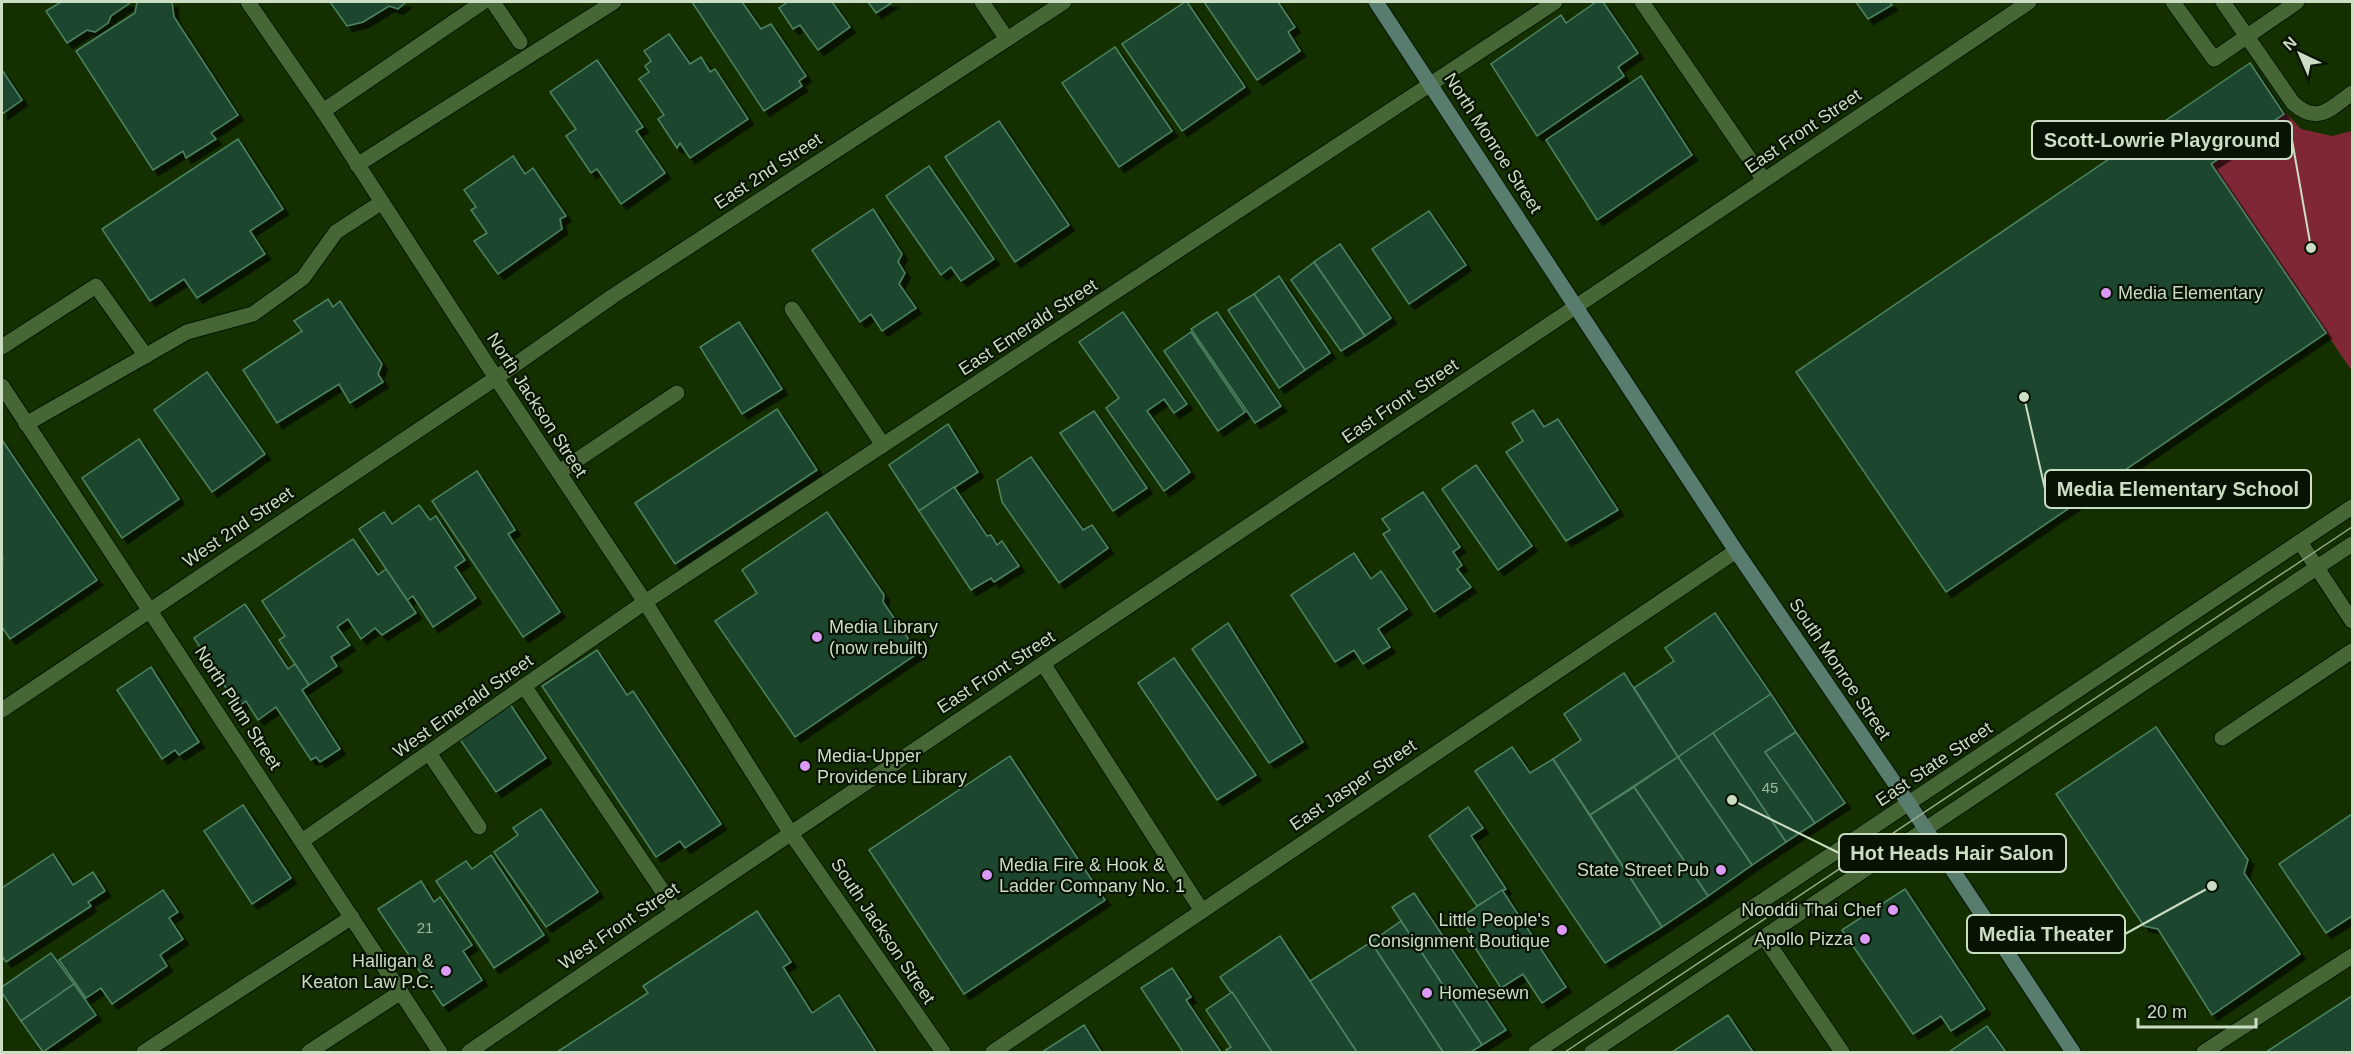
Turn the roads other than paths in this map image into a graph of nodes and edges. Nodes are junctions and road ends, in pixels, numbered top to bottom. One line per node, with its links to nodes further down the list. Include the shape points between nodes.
1 (248, 2): 19 (street, North Jackson Street)
2 (483, 2): 19 (street)
3 (493, 2): 16 (street)
4 (614, 2): 20 (street)
5 (982, 2): 15 (street)
6 (1064, 2): 15 (street, East 2nd Street)
7 (1376, 2): 17 (main road, North Monroe Street)
8 (1554, 2): 17 (street, East Emerald Street)
9 (1642, 2): 21 (street)
10 (2030, 2): 21 (street, East Front Street)
11 (2173, 2): 14 (street, via 2214,59)
12 (2223, 2): 14 (street)
13 (2297, 2): 14 (street)
14 (2246, 37): 18 (street, via 2293,104 2303,112 2326,112)
15 (1007, 39): 27 (street, East 2nd Street, via 613,296)
16 (520, 42)
17 (1432, 84): 23 (main road, North Monroe Street); 31 (street, East Emerald Street)
18 (2352, 93)
19 (323, 111): 20 (street, North Jackson Street)
20 (357, 165): 22 (street, North Jackson Street)
21 (1764, 180): 23 (street, East Front Street)
22 (382, 202): 26 (street, via 336,232 303,278 253,314 187,332); 27 (street, North Jackson Street)
23 (1576, 307): 36 (main road, South Monroe Street); 42 (street, East Front Street)
24 (792, 309): 31 (street)
25 (2, 347): 26 (street, via 96,286)
26 (146, 356): 30 (street)
27 (496, 378): 32 (street, North Jackson Street); 39 (street, West 2nd Street)
28 (2, 386): 30 (street, North Plum Street)
29 (678, 393): 32 (street)
30 (26, 424): 39 (street, North Plum Street)
31 (883, 445): 38 (street, East Emerald Street)
32 (558, 472): 38 (street, North Jackson Street)
33 (2352, 507): 34 (street, East State Street)
34 (2300, 542): 37 (street); 47 (street, East State Street)
35 (2352, 544): 37 (street)
36 (1736, 551): 47 (main road, South Monroe Street); 53 (street, East Jasper Street)
37 (2317, 568): 40 (street); 49 (street)
38 (645, 602): 43 (street, West Emerald Street); 50 (street, North Jackson Street)
39 (150, 610): 44 (street, West 2nd Street); 51 (street, North Plum Street)
40 (2352, 621)
41 (2352, 651): 45 (street)
42 (1044, 665): 50 (street, East Front Street); 53 (street)
43 (524, 686): 46 (street, West Emerald Street); 52 (street)
44 (2, 710)
45 (2222, 738)
46 (429, 753): 48 (street); 51 (street, West Emerald Street)
47 (1909, 804): 49 (main road, South Monroe Street); 64 (street, East State Street)
48 (479, 827)
49 (1926, 829): 55 (street); 67 (main road, South Monroe Street)
50 (790, 832): 52 (street, West Front Street); 62 (street, South Jackson Street)
51 (302, 841): 54 (street, North Plum Street)
52 (675, 911): 61 (street, West Front Street)
53 (1202, 911): 63 (street, East Jasper Street)
54 (351, 917): 57 (street, North Plum Street); 58 (street)
55 (1764, 937): 65 (street); 66 (street)
56 (2352, 956): 68 (street)
57 (401, 992): 59 (street); 60 (street, North Plum Street)
58 (144, 1053)
59 (309, 1053)
60 (440, 1053)
61 (469, 1053)
62 (943, 1053)
63 (993, 1053)
64 (1536, 1053)
65 (1592, 1053)
66 (1842, 1053)
67 (2073, 1053)
68 (2204, 1053)

